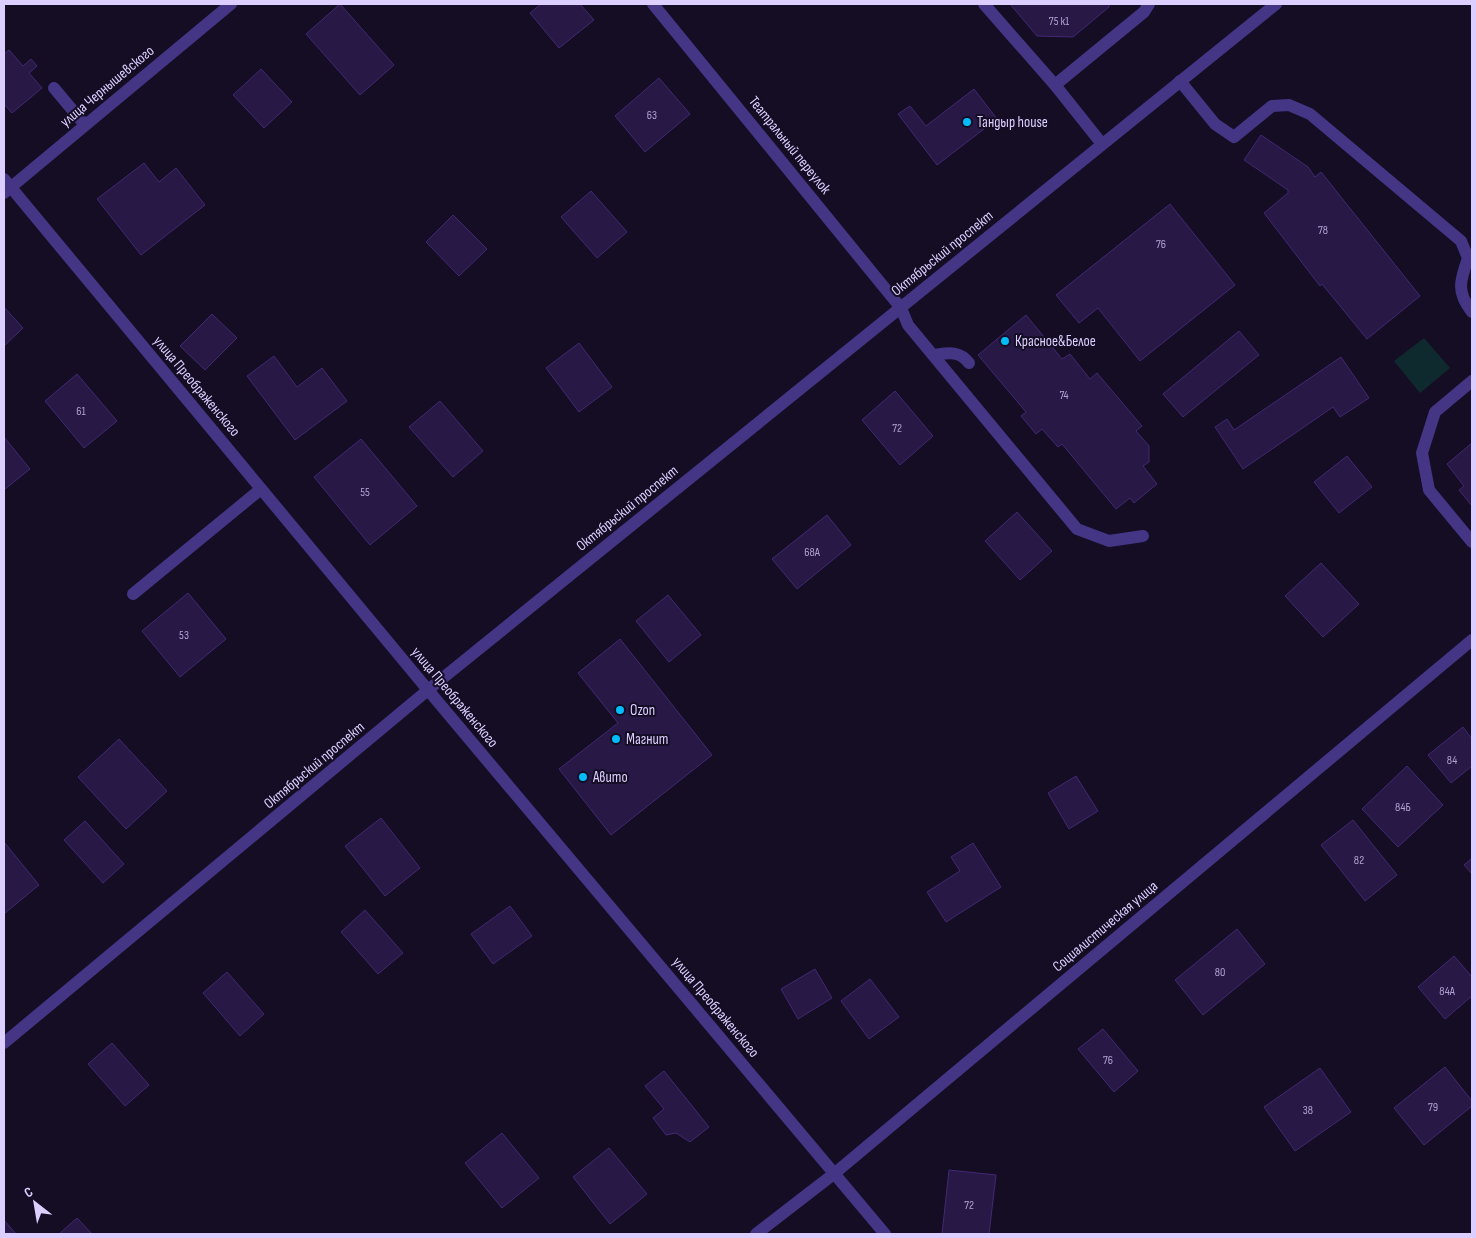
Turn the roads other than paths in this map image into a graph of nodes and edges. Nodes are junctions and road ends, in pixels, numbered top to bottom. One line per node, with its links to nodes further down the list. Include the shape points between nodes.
1 (230, 4): 9 (street, улица Чернышевского)
2 (653, 4): 12 (street, Театральный переулок)
3 (984, 4): 7 (street)
4 (1149, 4): 7 (street, via 1144,12)
5 (1276, 4): 6 (street, Октябрьский проспект)
6 (1180, 82): 10 (street, Октябрьский проспект); 13 (street, via 1215,124 1234,137 1272,106 1289,105 1310,114 1461,241 1468,258 1460,281 1463,301)
7 (1055, 85): 10 (street)
8 (54, 88): 9 (street)
9 (85, 125): 11 (street, улица Чернышевского)
10 (1102, 144): 12 (street, Октябрьский проспект)
11 (6, 186): 17 (street, улица Преображенского)
12 (901, 308): 14 (street, Театральный переулок, via 908,325); 22 (street, Октябрьский проспект)
13 (1472, 312)
14 (934, 355): 15 (street, via 954,352); 18 (street, Театральный переулок, via 1077,529 1109,541)
15 (969, 363)
16 (1472, 381): 19 (street, via 1435,412 1422,452 1429,490)
17 (261, 489): 20 (street); 22 (street, улица Преображенского)
18 (1143, 536)
19 (1472, 542)
20 (133, 594)
21 (1472, 640): 24 (street, Социалистическая улица)
22 (428, 690): 23 (street, Октябрьский проспект); 24 (street, улица Преображенского)
23 (4, 1043)
24 (835, 1173): 25 (street, Социалистическая улица); 26 (street, улица Преображенского)
25 (756, 1234)
26 (885, 1234)

